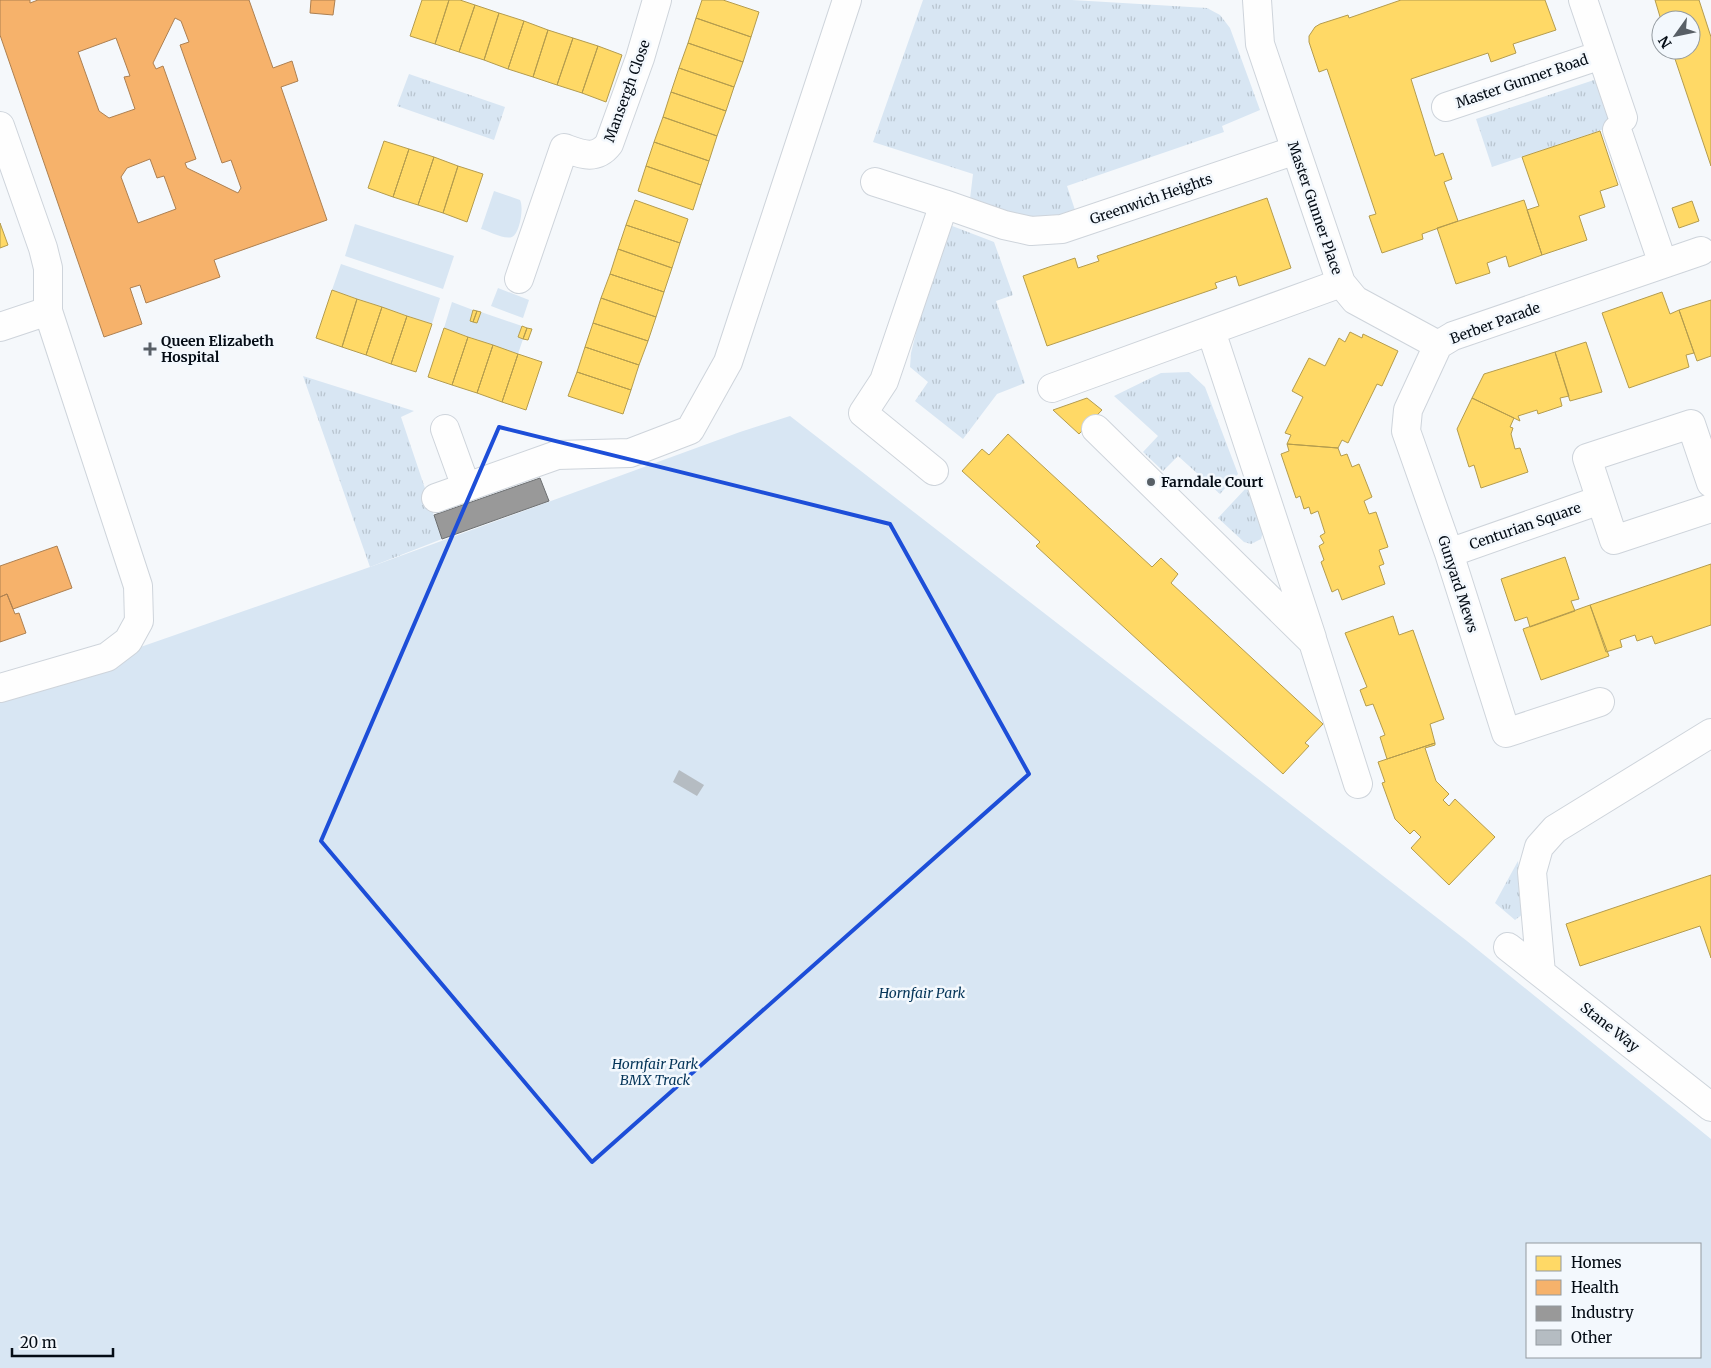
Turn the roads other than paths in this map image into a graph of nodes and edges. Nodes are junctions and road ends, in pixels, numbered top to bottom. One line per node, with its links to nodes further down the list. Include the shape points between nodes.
1 (657, 0): 13 (street, Mansergh Close, via 609,144 604,151 587,156 564,148)
2 (847, 0): 24 (street, via 728,362 690,430 630,453 557,455)
3 (1257, 0): 8 (street, Master Gunner Place, via 1260,44)
4 (1583, 0): 5 (street, Master Gunner Road)
5 (1601, 54): 6 (street, Master Gunner Road); 12 (street)
6 (1446, 107)
7 (0, 126): 15 (street, via 43,248 48,268)
8 (1296, 150): 10 (street, Greenwich Heights, via 1062,229 1031,231); 14 (street, Master Gunner Place)
9 (875, 182): 10 (street, Greenwich Heights)
10 (944, 204): 22 (street, via 884,382 863,413)
11 (1701, 251): 12 (street, Berber Parade)
12 (1663, 264): 18 (street, Berber Parade, via 1453,336)
13 (519, 279)
14 (1341, 283): 17 (street, Master Gunner Place); 18 (street, Berber Parade, via 1355,300)
15 (48, 311): 16 (street); 30 (street, via 138,586 138,620 128,642 107,657)
16 (0, 327)
17 (1212, 331): 19 (street, Master Gunner Place); 29 (street)
18 (1438, 345): 28 (street, Gunyard Mews, via 1408,410 1406,431)
19 (1052, 388)
20 (446, 429): 24 (street)
21 (1096, 429): 29 (street)
22 (934, 471)
23 (1711, 483): 26 (street, via 1692,424 1587,458)
24 (466, 487): 25 (street)
25 (436, 498)
26 (1600, 500): 27 (street, via 1614,540); 28 (street, Centurian Square)
27 (1711, 508)
28 (1449, 553): 31 (street, Gunyard Mews, via 1506,733)
29 (1313, 642): 33 (street)
30 (0, 688)
31 (1600, 702)
32 (1711, 732): 35 (street, via 1555,829 1539,847 1532,872)
33 (1358, 784)
34 (1508, 947): 35 (street, Stane Way)
35 (1541, 973): 36 (street, Stane Way)
36 (1711, 1107)

